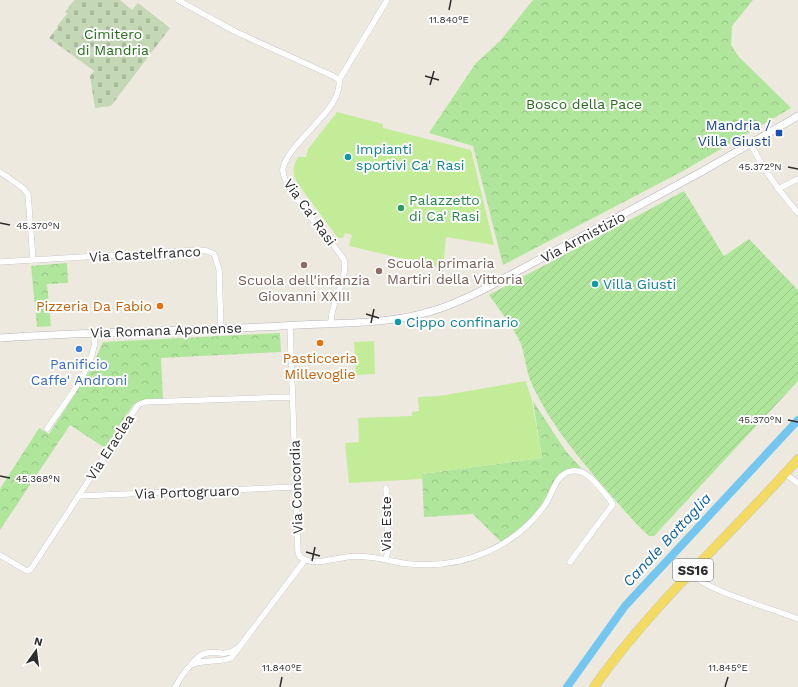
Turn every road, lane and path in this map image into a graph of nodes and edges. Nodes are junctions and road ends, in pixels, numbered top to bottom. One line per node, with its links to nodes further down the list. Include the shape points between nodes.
1 (178, 0): 3 (street, via 236,32)
2 (387, 0): 3 (street)
3 (338, 80): 12 (street, Via Ca' Rasi, via 340,86 335,100 289,157 283,169 285,181 293,193 344,260 344,271 331,312)
4 (798, 116): 5 (street, Via Armistizio)
5 (751, 144): 8 (street, via 757,158); 12 (street, Via Armistizio, via 505,278 439,309 404,318)
6 (0, 172): 10 (street, via 28,194)
7 (798, 179): 8 (street)
8 (778, 189): 9 (street)
9 (798, 213)
10 (33, 260): 11 (street, Via Castelfranco); 14 (street, Via Castelfranco, via 207,251 214,254 219,269)
11 (0, 262)
12 (331, 323): 13 (street, Via Romana Aponense)
13 (290, 326): 14 (street, Via Romana Aponense); 17 (street, Via Concordia)
14 (221, 329): 15 (street, Via Romana Aponense)
15 (95, 332): 16 (street, Via Romana Aponense); 18 (street, via 95,350 87,367)
16 (0, 338)
17 (292, 397): 22 (street, Via Concordia); 24 (street, Via Eraclea, via 145,402 138,405)
18 (47, 430)
19 (798, 459): 20 (main road, SS16)
20 (785, 474): 21 (street); 29 (main road, SS16)
21 (798, 483)
22 (296, 487): 24 (street, Via Portogruaro); 26 (street, Via Concordia, via 298,552)
23 (386, 488): 27 (street, Via Este)
24 (78, 496): 25 (street, Via Eraclea, via 30,569 27,571)
25 (0, 555)
26 (305, 560): 27 (street, Via Este, via 316,563 343,557); 31 (street)
27 (386, 560): 28 (street, Via Este, via 410,564 450,564 481,556 525,528 546,504 559,479 573,470 585,473 613,504)
28 (570, 562)
29 (690, 573): 30 (street, via 723,591); 34 (main road, SS16, via 630,638)
30 (798, 619)
31 (238, 647): 32 (street, via 228,652 202,653); 32 (street, via 231,658)
32 (190, 666): 33 (street)
33 (175, 687)
34 (594, 687)

